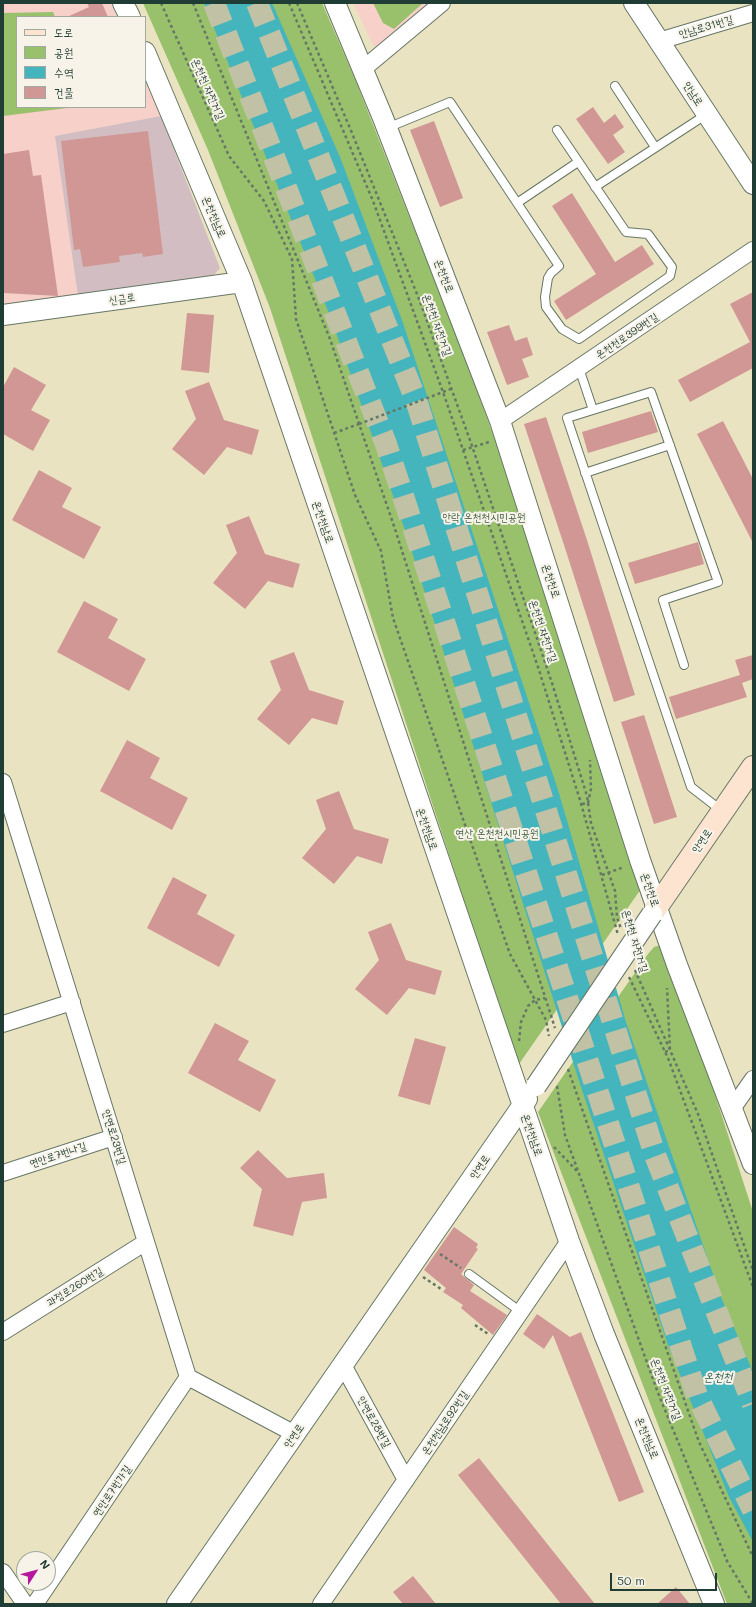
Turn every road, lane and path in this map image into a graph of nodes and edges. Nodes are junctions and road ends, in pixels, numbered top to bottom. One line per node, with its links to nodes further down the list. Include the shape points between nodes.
1 (123, 3): 10 (street)
2 (161, 3): 32 (path, 온천천 자전거길, via 229,156 264,201 292,259 296,319)
3 (193, 3): 30 (path, via 330,339)
4 (289, 3): 28 (path, via 372,202)
5 (297, 3): 27 (path, 온천천 자전거길, via 419,300)
6 (335, 3): 13 (street, 온천천로)
7 (442, 3): 13 (street)
8 (634, 3): 11 (street, 안남로)
9 (753, 14): 11 (street, 안남로31번길)
10 (130, 16)
11 (659, 41): 15 (street, 안남로)
12 (146, 54): 24 (street, 온천천남로)
13 (363, 69): 16 (street, 온천천로)
14 (615, 86): 18 (lane)
15 (707, 114): 18 (lane); 20 (street, 안남로)
16 (387, 128): 22 (lane, via 450,102); 31 (street, 온천천로)
17 (557, 130): 19 (lane)
18 (656, 147): 21 (lane)
19 (578, 162): 21 (lane); 22 (lane)
20 (753, 184)
21 (595, 187): 22 (lane, via 626,232 648,234 672,267 672,271 670,276 579,339 562,328 546,307 548,278 559,266)
22 (517, 203)
23 (753, 250): 26 (street, 온천천로399번길)
24 (242, 282): 25 (street, 신금로); 63 (street, 온천천남로)
25 (3, 315)
26 (579, 368): 29 (lane); 31 (street, 온천천로399번길)
27 (451, 389): 28 (path); 34 (path, 온천천 자전거길)
28 (443, 392): 30 (path, bridge); 35 (path)
29 (593, 410): 33 (lane, via 651,392); 36 (lane, via 567,418)
30 (359, 424): 32 (path); 51 (path)
31 (503, 429): 34 (path); 45 (street, 온천천로)
32 (334, 433): 52 (path, 온천천 자전거길, via 355,496 381,551 393,618 510,954)
33 (670, 445): 36 (lane); 37 (lane, via 718,582 663,600)
34 (472, 447): 35 (path); 40 (path, 온천천 자전거길, via 552,683)
35 (463, 450): 41 (path)
36 (585, 473): 42 (lane, via 691,786)
37 (684, 665)
38 (753, 767): 42 (main road, 안연로)
39 (3, 782): 53 (street, 안연로23번길)
40 (588, 803): 41 (path); 43 (path, 온천천 자전거길, via 591,823)
41 (582, 804): 44 (path)
42 (722, 812): 45 (main road, 안연로)
43 (608, 873): 44 (path); 46 (path, 온천천 자전거길, via 615,891 617,917)
44 (602, 875): 47 (path)
45 (654, 911): 49 (street, 온천천로); 63 (street, 안연로, bridge)
46 (622, 931)
47 (620, 939)
48 (634, 965): 58 (path, 온천천 자전거길)
49 (677, 965): 58 (path, via 670,974 667,984); 64 (street, 온천천로)
50 (629, 975): 59 (path)
51 (545, 998): 52 (path); 55 (path)
52 (535, 1000): 56 (path, via 528,1006 521,1022); 57 (path, 온천천 자전거길, via 546,1020)
53 (72, 1002): 54 (street); 65 (street, 안연로23번길)
54 (3, 1024)
55 (557, 1035)
56 (518, 1043)
57 (550, 1043)
58 (670, 1050): 59 (path); 74 (path, 온천천 자전거길, via 698,1114)
59 (665, 1052): 76 (path)
60 (566, 1065): 84 (path, via 699,1442)
61 (753, 1079): 64 (street)
62 (556, 1081): 69 (path, 온천천 자전거길, via 565,1134)
63 (522, 1107): 70 (street, 온천천남로); 72 (street, 안연로)
64 (732, 1109): 67 (street, 온천천로)
65 (114, 1137): 68 (street, 연안로7번나길); 71 (street, 안연로23번길)
66 (548, 1147): 69 (path, 온천천 자전거길, via 557,1149)
67 (753, 1164)
68 (3, 1173)
69 (578, 1173): 91 (path, 온천천 자전거길, via 658,1393 727,1561)
70 (569, 1241): 78 (street, 온천천남로92번길); 90 (street, 온천천남로)
71 (146, 1242): 79 (street, 과정로260번길); 81 (street, 안연로23번길)
72 (426, 1244): 73 (street, 안연로); 75 (path)
73 (410, 1268): 77 (path); 80 (street, 안연로)
74 (753, 1271)
75 (469, 1274): 78 (lane)
76 (753, 1287)
77 (441, 1289)
78 (521, 1312): 83 (street, 온천천남로92번길)
79 (3, 1332)
80 (342, 1365): 82 (street, 안연로); 83 (street, 안연로28번길)
81 (188, 1377): 82 (street); 87 (street, 연안로7번가길)
82 (295, 1434): 88 (street, 안연로)
83 (406, 1480): 89 (street, 온천천남로92번길)
84 (753, 1557)
85 (3, 1572): 86 (street)
86 (25, 1604)
87 (34, 1604)
88 (177, 1604)
89 (321, 1604)
90 (714, 1604)
91 (753, 1604)

